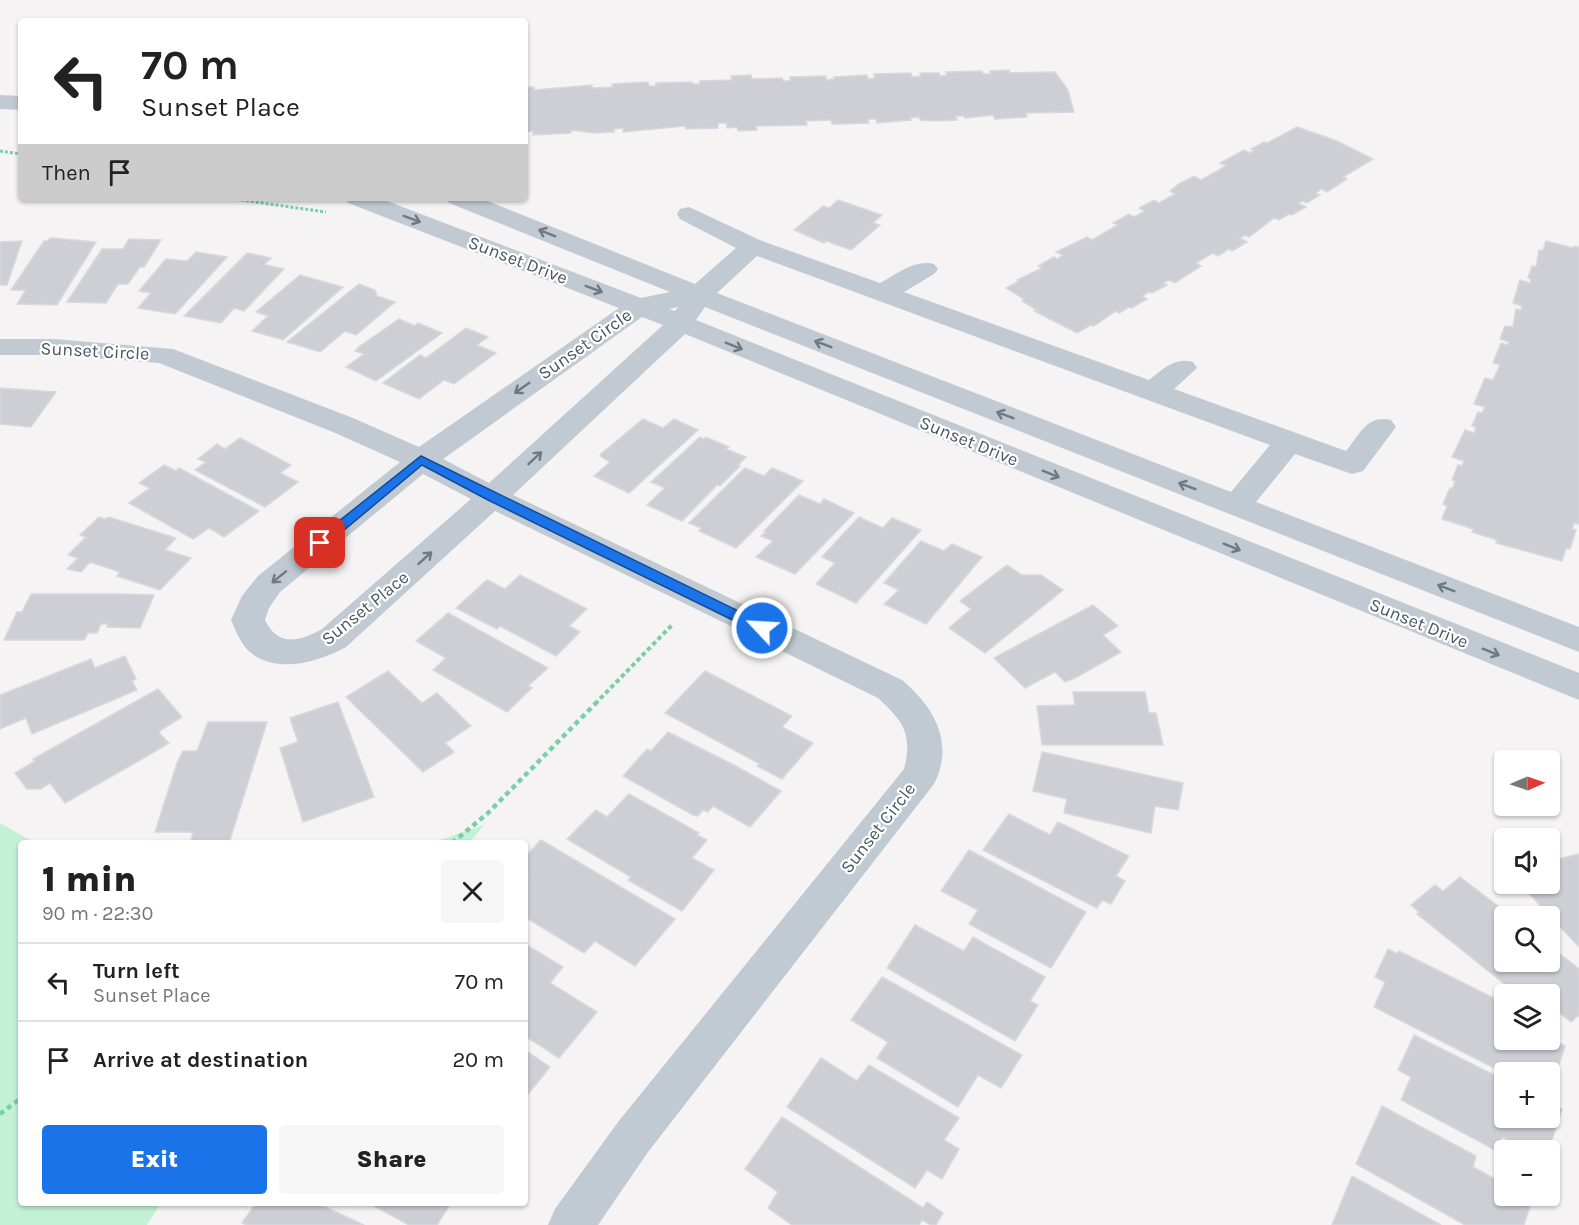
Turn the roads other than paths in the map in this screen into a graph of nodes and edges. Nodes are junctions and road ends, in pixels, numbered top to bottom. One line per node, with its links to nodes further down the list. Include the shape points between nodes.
1 (0, 102): 2 (street)
2 (18, 103)
3 (365, 201): 10 (street, Sunset Drive, one-way to 10)
4 (465, 201): 9 (street, Sunset Drive, one-way to 4)
5 (689, 214): 6 (street)
6 (753, 246): 8 (street); 9 (street)
7 (925, 269): 8 (street)
8 (882, 293): 14 (street)
9 (699, 295): 10 (street, Sunset Circle); 11 (street); 19 (street, Sunset Drive, one-way to 9)
10 (639, 306): 11 (street, Sunset Drive); 17 (street, Sunset Circle, one-way to 17)
11 (680, 324): 18 (street, one-way to 11); 21 (street, Sunset Drive, one-way to 21)
12 (0, 347): 17 (street, Sunset Circle, via 163,355)
13 (1183, 368): 14 (street)
14 (1153, 391): 16 (street)
15 (1381, 427): 16 (street, via 1352,465)
16 (1289, 441): 19 (street)
17 (421, 460): 18 (street, Sunset Circle); 18 (street, Sunset Place, one-way to 18, via 270,584 254,604 248,620 261,643 272,649 305,650 334,638)
18 (492, 497): 22 (street, Sunset Circle, via 890,689 909,706 923,727 927,753 921,774 633,1137)
19 (1236, 506): 20 (street, Sunset Drive, one-way to 19)
20 (1579, 640)
21 (1579, 687)
22 (571, 1225)

